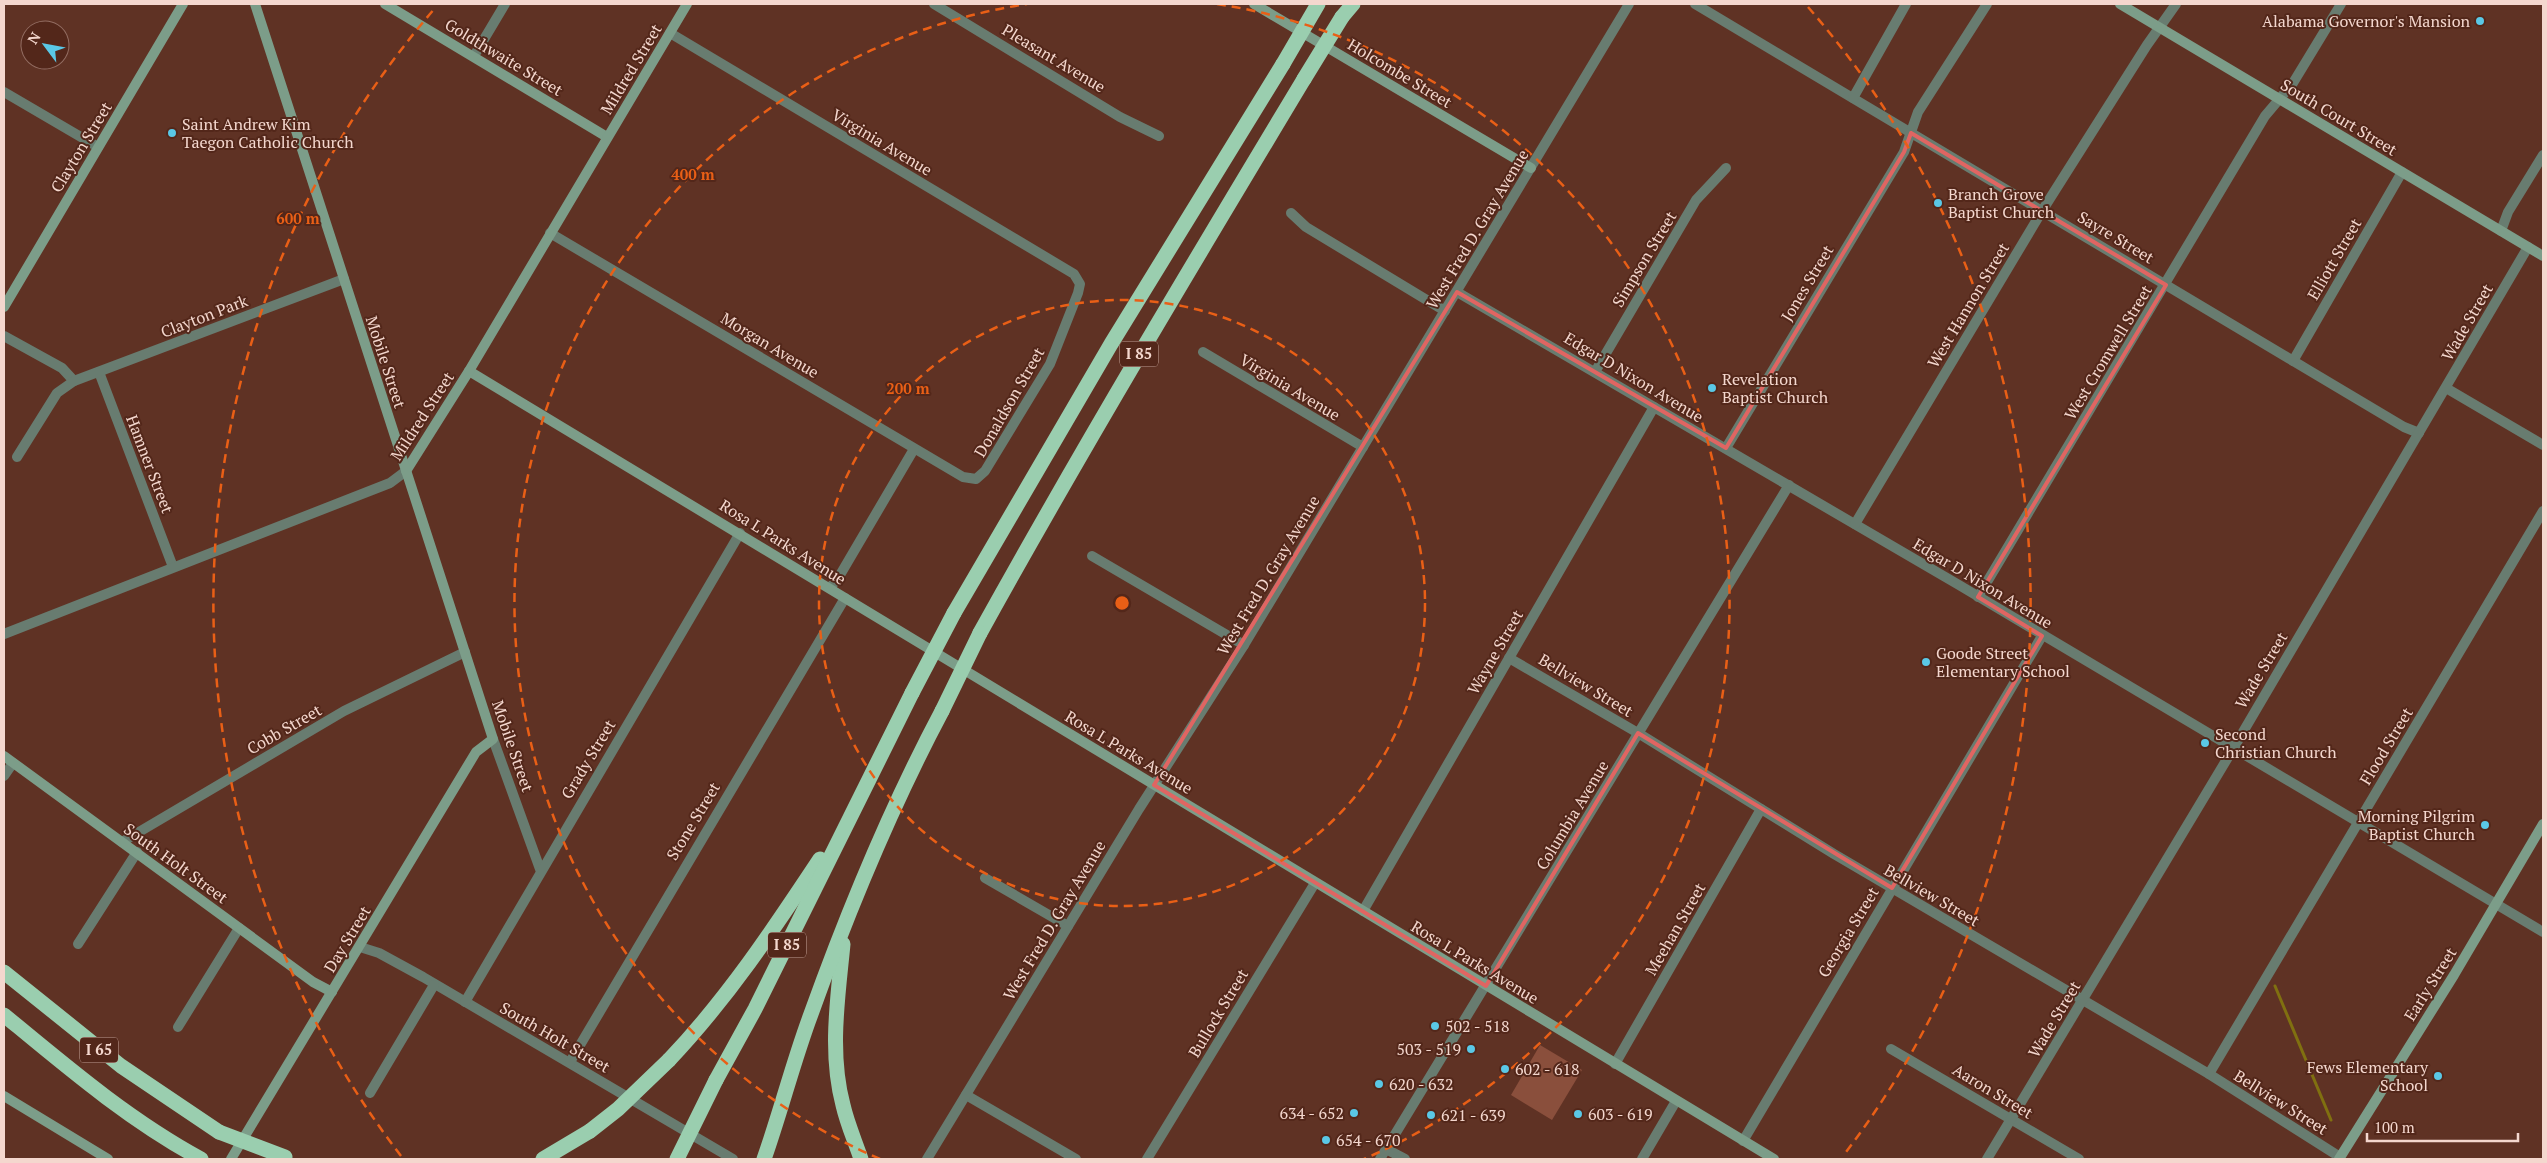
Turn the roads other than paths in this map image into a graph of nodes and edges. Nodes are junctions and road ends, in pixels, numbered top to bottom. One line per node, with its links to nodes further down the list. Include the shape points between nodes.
1 (183, 4): 26 (street, Clayton Street)
2 (255, 4): 37 (street, Mobile Street)
3 (385, 4): 19 (street, Goldthwaite Street)
4 (505, 4): 19 (street)
5 (687, 4): 18 (street, Mildred Street)
6 (934, 4): 24 (street, Pleasant Avenue, via 1120,117)
7 (1254, 4): 28 (street, Holcombe Street)
8 (1318, 4): 81 (highway, I 85, bridge, via 1106,352 954,613)
9 (1628, 4): 28 (street, West Fred D. Gray Avenue)
10 (1695, 4): 21 (street, Sayre Street)
11 (1906, 4): 21 (street)
12 (1987, 4): 23 (street, Jones Street, via 1918,112)
13 (2120, 4): 17 (street, South Court Street)
14 (2176, 4): 17 (street, West Hannon Street)
15 (2341, 4): 22 (street, West Cromwell Street)
16 (1348, 8): 93 (highway, I 85, bridge, via 1054,498 980,633 908,778)
17 (2160, 28): 22 (street, South Court Street); 31 (street, West Hannon Street)
18 (670, 33): 25 (street, Mildred Street); 38 (street, Virginia Avenue)
19 (474, 56): 25 (street, Goldthwaite Street)
20 (4, 92): 26 (street)
21 (1854, 98): 23 (street, Sayre Street)
22 (2279, 99): 30 (street, South Court Street); 39 (street, West Cromwell Street, via 2265,116)
23 (1911, 133): 31 (street, Sayre Street); 55 (street, Jones Street, via 1904,152)
24 (1159, 136)
25 (607, 137): 34 (street, Mildred Street)
26 (98, 147): 41 (street, Clayton Street)
27 (2543, 155): 33 (street)
28 (1531, 168): 40 (street, West Fred D. Gray Avenue)
29 (1726, 168): 48 (street, Simpson Street, via 1696,200)
30 (2402, 172): 33 (street, South Court Street); 45 (street, Elliott Street)
31 (2042, 211): 39 (street, Sayre Street); 62 (street, West Hannon Street)
32 (1291, 213): 42 (street, via 1306,227)
33 (2500, 230): 35 (street, South Court Street)
34 (550, 233): 46 (street, Mildred Street); 56 (street, Morgan Avenue)
35 (2528, 247): 36 (street, South Court Street); 50 (street, Wade Street)
36 (2543, 256)
37 (344, 279): 47 (street, Clayton Park); 58 (street, Mobile Street)
38 (1078, 279): 59 (street, Donaldson Street, via 1078,293 1050,364 985,471)
39 (2166, 285): 45 (street, Sayre Street); 67 (street, West Cromwell Street)
40 (1457, 292): 42 (street, West Fred D. Gray Avenue); 48 (street, Edgar D Nixon Avenue)
41 (4, 306)
42 (1445, 311): 53 (street, West Fred D. Gray Avenue)
43 (4, 336): 49 (street, via 62,368)
44 (1203, 352): 53 (street, Virginia Avenue)
45 (2293, 361): 52 (street, Sayre Street)
46 (469, 371): 58 (street, Mildred Street); 63 (street, Rosa L Parks Avenue)
47 (99, 372): 49 (street, Clayton Park); 65 (street, Hamner Street)
48 (1594, 372): 51 (street, Edgar D Nixon Avenue)
49 (74, 380): 57 (street, via 57,393)
50 (2446, 388): 52 (street, Wade Street); 54 (street)
51 (1654, 407): 55 (street, Edgar D Nixon Avenue); 73 (street, Wayne Street)
52 (2419, 433): 76 (street, Wade Street)
53 (1364, 446): 71 (street, West Fred D. Gray Avenue)
54 (2543, 446)
55 (1726, 448): 60 (street, Edgar D Nixon Avenue)
56 (914, 449): 59 (street, Morgan Avenue, via 963,477); 66 (street)
57 (17, 457)
58 (406, 471): 65 (street, Mildred Street, via 390,483); 72 (street, Mobile Street)
59 (976, 479)
60 (1789, 485): 62 (street, Edgar D Nixon Avenue); 74 (street, Columbia Avenue)
61 (2543, 511): 83 (street, Flood Street)
62 (1855, 524): 67 (street, Edgar D Nixon Avenue)
63 (740, 533): 66 (street, Rosa L Parks Avenue); 87 (street, Grady Street)
64 (1092, 556): 71 (street)
65 (173, 567): 69 (street, Mildred Street)
66 (830, 588): 68 (street, Rosa L Parks Avenue)
67 (1978, 597): 70 (street, Edgar D Nixon Avenue)
68 (845, 598): 80 (street, Rosa L Parks Avenue); 108 (street, Stone Street)
69 (4, 634)
70 (2042, 636): 76 (street, Edgar D Nixon Avenue); 90 (street, Georgia Street)
71 (1244, 645): 80 (street, West Fred D. Gray Avenue)
72 (465, 652): 75 (street, Mobile Street); 85 (street, Cobb Street, via 344,711)
73 (1509, 658): 74 (street, Bellview Street); 92 (street, Wayne Street)
74 (1638, 734): 82 (street, Bellview Street); 101 (street, Columbia Avenue)
75 (493, 739): 87 (street, Mobile Street); 98 (street, Day Street, via 476,752)
76 (2233, 749): 83 (street, Edgar D Nixon Avenue); 103 (street, Wade Street)
77 (4, 756): 78 (street, South Holt Street)
78 (13, 763): 79 (street); 85 (street, South Holt Street)
79 (4, 776)
80 (1154, 785): 89 (street, Rosa L Parks Avenue); 94 (street, West Fred D. Gray Avenue)
81 (854, 808): 125 (highway, bridge, via 746,968 702,1024 618,1109 590,1131); 126 (highway, I 85, bridge)
82 (1761, 810): 90 (street, Bellview Street); 109 (street, Meehan Street)
83 (2359, 821): 91 (street, Edgar D Nixon Avenue); 110 (street, Flood Street)
84 (2543, 824): 91 (street, Early Street)
85 (122, 842): 86 (street, South Holt Street)
86 (137, 852): 95 (street, South Holt Street); 97 (street)
87 (540, 869): 104 (street, Grady Street)
88 (985, 878): 94 (street)
89 (1315, 883): 92 (street, Rosa L Parks Avenue); 132 (street, Bullock Street)
90 (1892, 888): 103 (street, Bellview Street); 117 (street, Georgia Street)
91 (2496, 904): 96 (street, Edgar D Nixon Avenue); 120 (street, Early Street)
92 (1363, 911): 101 (street, Rosa L Parks Avenue)
93 (845, 925): 128 (highway, I 85, via 810,1016); 129 (highway, via 835,1024 836,1059 842,1104)
94 (1068, 926): 112 (street, West Fred D. Gray Avenue)
95 (239, 928): 102 (street, South Holt Street, via 313,982); 106 (street)
96 (2543, 932)
97 (78, 944)
98 (360, 947): 100 (street, South Holt Street, via 379,953); 102 (street, Day Street)
99 (4, 972): 116 (highway, I 65, via 91,1044)
100 (434, 985): 104 (street, South Holt Street); 111 (street)
101 (1486, 986): 109 (street, Rosa L Parks Avenue); 118 (street, Columbia Avenue)
102 (332, 992): 123 (street, Day Street)
103 (2083, 1000): 110 (street, Bellview Street); 115 (street, Wade Street)
104 (465, 1002): 108 (street, South Holt Street)
105 (4, 1015): 122 (highway, I 65, via 134,1118)
106 (178, 1027)
107 (1891, 1049): 115 (street, Aaron Street)
108 (570, 1062): 127 (street, South Holt Street)
109 (1615, 1064): 114 (street, Rosa L Parks Avenue)
110 (2209, 1074): 120 (street, Bellview Street)
111 (370, 1093)
112 (966, 1095): 130 (street, West Fred D. Gray Avenue); 131 (street)
113 (4, 1096): 121 (street)
114 (1676, 1102): 117 (street, Rosa L Parks Avenue); 135 (street)
115 (2011, 1120): 137 (street, Wade Street); 138 (street, Aaron Street)
116 (219, 1132): 119 (highway, bridge); 124 (highway, I 65, bridge)
117 (1743, 1141): 136 (street, Rosa L Parks Avenue)
118 (1386, 1149): 133 (street, Columbia Avenue); 134 (street)
119 (287, 1158)
120 (2340, 1158)
121 (108, 1159)
122 (201, 1159)
123 (231, 1159)
124 (262, 1159)
125 (543, 1159)
126 (677, 1159)
127 (733, 1159)
128 (764, 1159)
129 (861, 1159)
130 (927, 1159)
131 (1076, 1159)
132 (1148, 1159)
133 (1380, 1159)
134 (1405, 1159)
135 (1642, 1159)
136 (1774, 1159)
137 (1987, 1159)
138 (2078, 1159)

